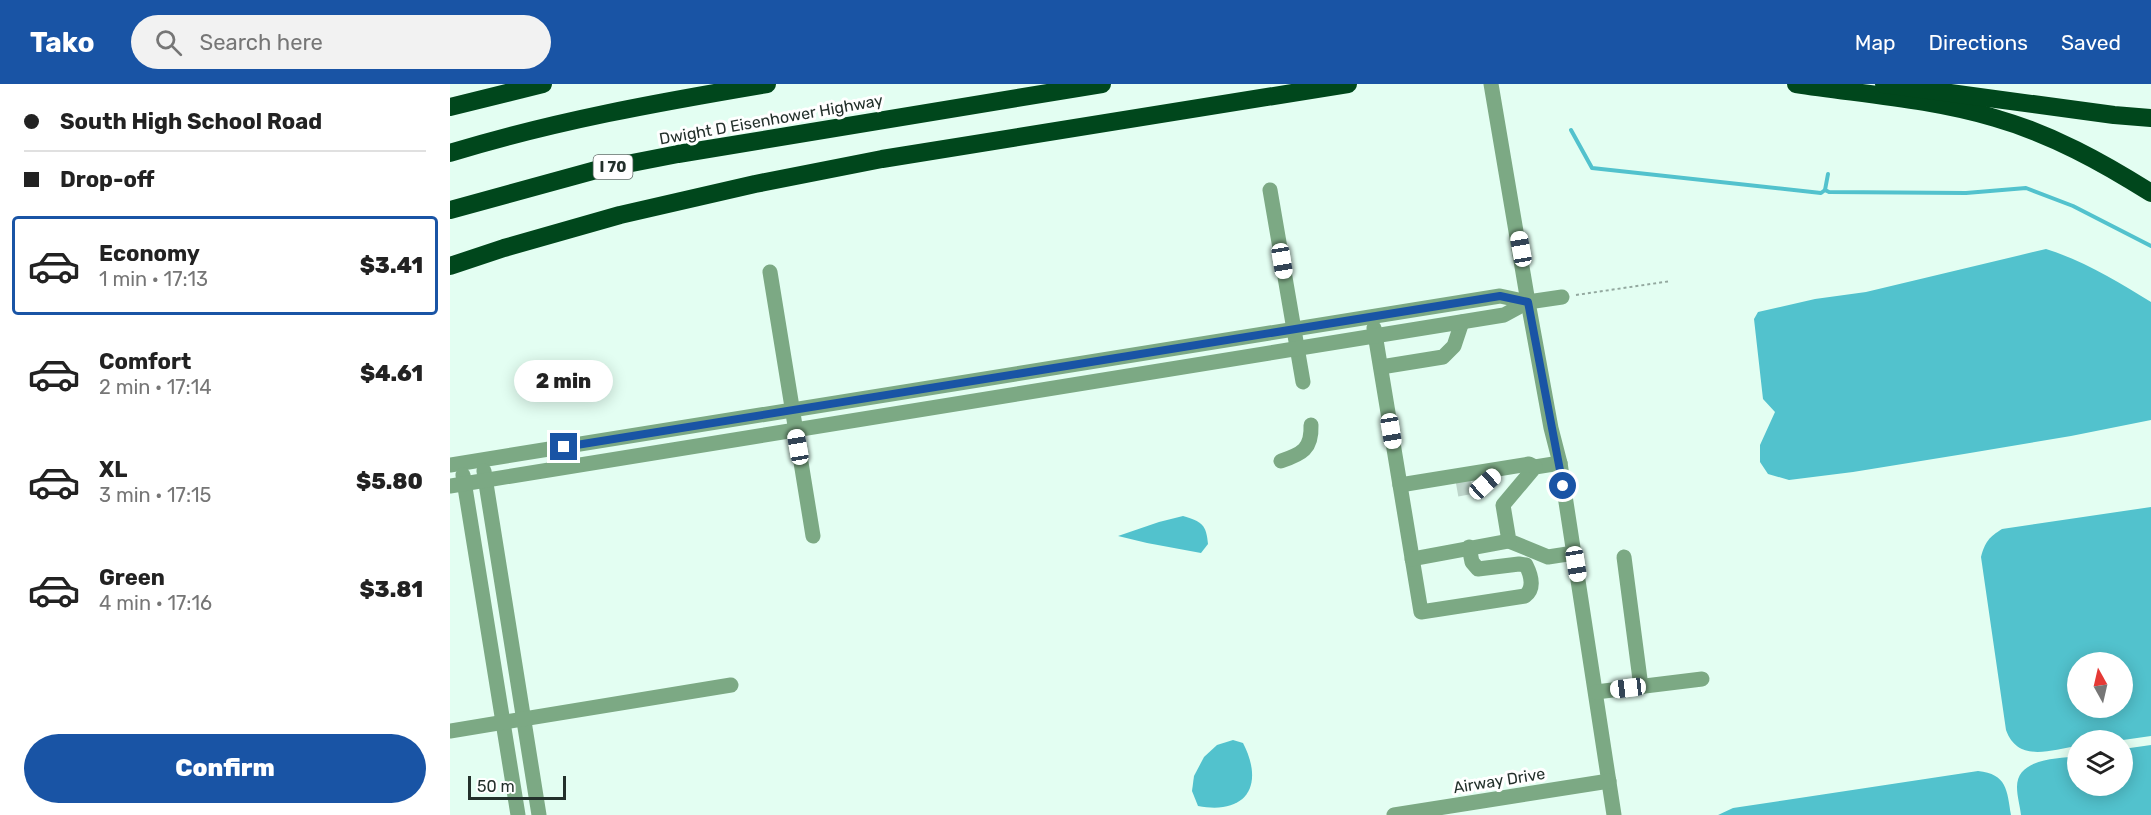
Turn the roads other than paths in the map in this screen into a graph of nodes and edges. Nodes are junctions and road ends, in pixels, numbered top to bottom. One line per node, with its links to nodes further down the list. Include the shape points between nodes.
1 (543, 84): 8 (highway)
2 (767, 84): 10 (highway, via 606,113)
3 (1102, 84): 13 (highway, Dwight D Eisenhower Highway / I 70, via 678,154 585,173)
4 (1348, 84): 14 (highway, via 789,177 620,215)
5 (1491, 84): 17 (street)
6 (1796, 84): 12 (highway, via 1931,105 2019,125 2093,158)
7 (1884, 84): 9 (highway)
8 (450, 107)
9 (2151, 118)
10 (450, 153)
11 (1270, 190): 20 (street)
12 (2151, 193)
13 (450, 210)
14 (450, 266)
15 (770, 272): 25 (street)
16 (1562, 297): 17 (street)
17 (1528, 302): 18 (street, via 1500,296); 19 (street, via 1504,315); 30 (street)
18 (1372, 316): 20 (street); 21 (street)
19 (1462, 322): 21 (street); 23 (street, via 1454,346 1443,357)
20 (1294, 329): 22 (street); 25 (street)
21 (1376, 337): 22 (street); 23 (street)
22 (1297, 349): 24 (street); 27 (street)
23 (1381, 367): 38 (street)
24 (1303, 382)
25 (792, 410): 27 (street); 28 (street)
26 (1311, 425): 29 (street, via 1309,445)
27 (795, 430): 34 (street); 40 (street)
28 (482, 460): 31 (street); 34 (street)
29 (1281, 461)
30 (1560, 463): 32 (street); 43 (street)
31 (455, 464): 37 (street)
32 (1535, 467): 33 (street, via 1529,464); 41 (street, via 1503,505)
33 (1502, 468): 35 (street); 36 (street)
34 (485, 480): 37 (street); 50 (street)
35 (1430, 480): 38 (street); 39 (street)
36 (1485, 484)
37 (457, 485): 51 (street)
38 (1400, 485): 45 (street)
39 (1457, 489)
40 (813, 537)
41 (1509, 541): 42 (street); 43 (street, via 1548,557)
42 (1469, 547): 45 (street); 45 (street, via 1478,569 1526,565 1530,592 1525,596 1421,612)
43 (1574, 553): 49 (street)
44 (1623, 557): 48 (street)
45 (1412, 559)
46 (1702, 679): 48 (street)
47 (731, 685): 50 (street)
48 (1641, 687): 49 (street)
49 (1596, 692): 53 (street)
50 (523, 719): 51 (street); 55 (street)
51 (503, 722): 52 (street); 54 (street)
52 (450, 731)
53 (1609, 781): 56 (street, Airway Drive); 57 (street)
54 (518, 815)
55 (539, 815)
56 (1394, 815)
57 (1614, 815)

